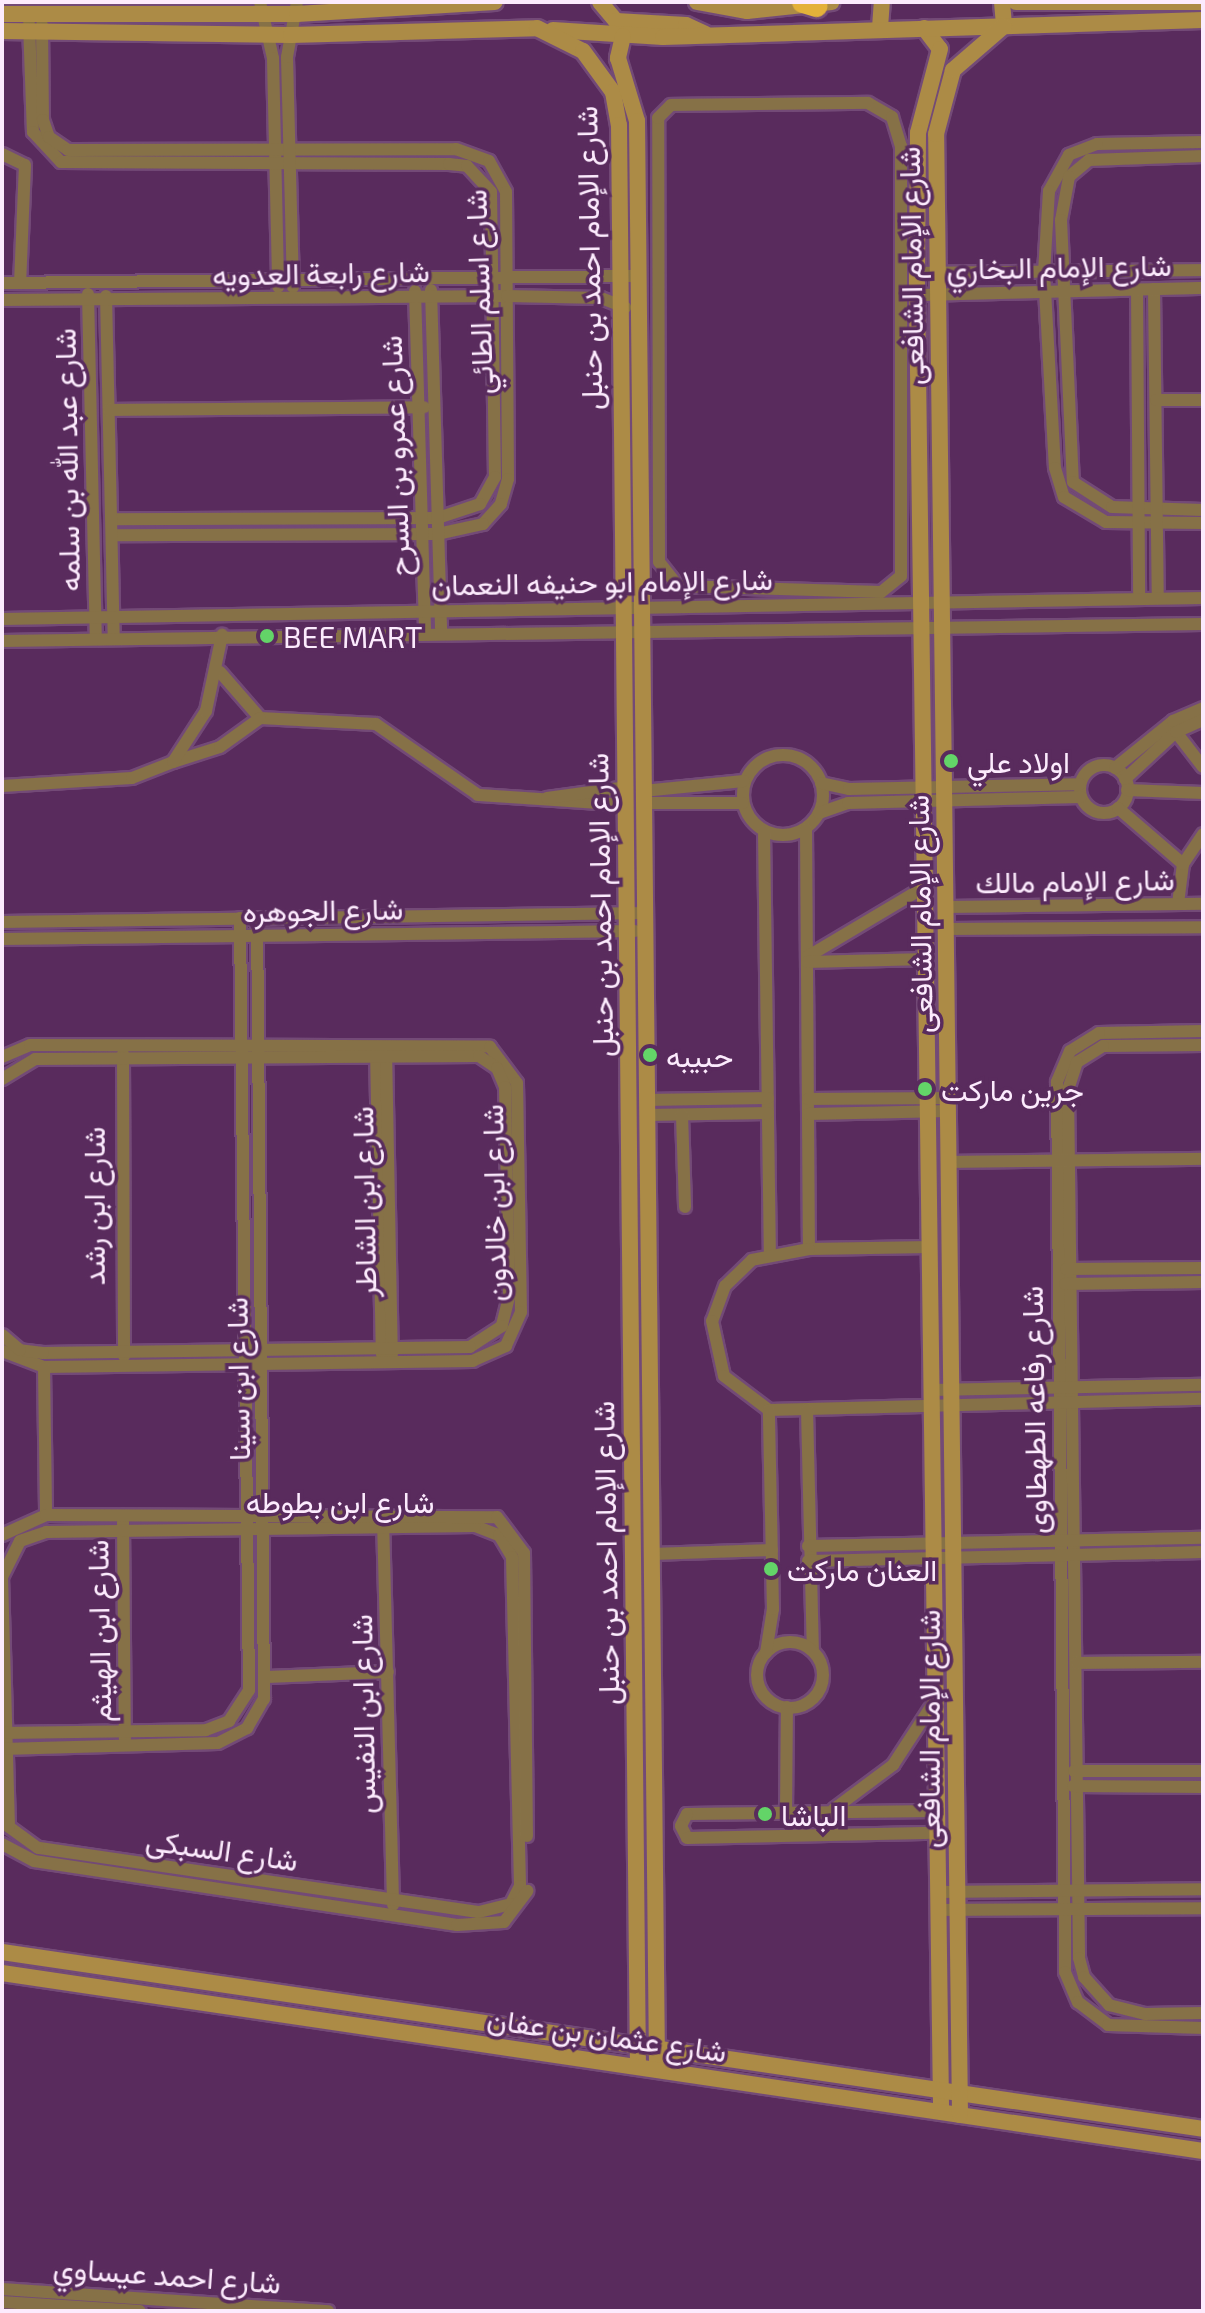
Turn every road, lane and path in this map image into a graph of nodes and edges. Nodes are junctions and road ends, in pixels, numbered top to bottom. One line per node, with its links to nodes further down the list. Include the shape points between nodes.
1 (495, 2): 11 (street)
2 (600, 2): 23 (street, via 616,21 686,25)
3 (697, 2): 9 (street)
4 (882, 2): 18 (street)
5 (1002, 2): 16 (street)
6 (1016, 2): 8 (street)
7 (1203, 2): 8 (street)
8 (1070, 3): 14 (street)
9 (804, 5)
10 (259, 8): 11 (street); 15 (street); 21 (street)
11 (297, 8): 22 (street)
12 (2, 14): 15 (street)
13 (1203, 20): 14 (street)
14 (1070, 21): 16 (street)
15 (36, 22): 20 (street); 21 (street, شارع الإمام احمد بن حنبل); 28 (street, شارع اسلم الطائي, via 43,120 55,143 81,151); 32 (street, شارع اسلم الطائي, via 33,132 61,162)
16 (1004, 26): 19 (street); 40 (street, شارع الإمام الشافعى, via 963,56 940,100)
17 (537, 28): 22 (street, شارع الإمام احمد بن حنبل); 24 (street); 26 (street, شارع الإمام احمد بن حنبل, via 583,51)
18 (880, 28): 19 (street); 23 (street)
19 (924, 28): 39 (street, شارع الإمام الشافعى, via 940,49 918,133)
20 (2, 31)
21 (266, 35): 22 (street, شارع الإمام احمد بن حنبل); 28 (street)
22 (291, 35): 29 (street)
23 (707, 35): 24 (street)
24 (623, 36): 25 (street, شارع الإمام احمد بن حنبل, via 618,58)
25 (627, 80): 26 (street); 41 (street, شارع الإمام احمد بن حنبل, via 637,121)
26 (610, 87): 38 (street, شارع الإمام احمد بن حنبل, via 619,125)
27 (1203, 142): 36 (street, via 1097,144 1069,155 1049,191)
28 (275, 149): 29 (street, شارع اسلم الطائي); 32 (street)
29 (289, 149): 33 (street); 43 (street, شارع اسلم الطائي, via 456,149 489,161 506,192)
30 (2, 154): 49 (street, via 25,165)
31 (1203, 156): 37 (street, via 1100,158 1080,165 1064,192)
32 (275, 164): 33 (street, شارع اسلم الطائي); 46 (street)
33 (290, 164): 42 (street, شارع اسلم الطائي, via 467,166 491,192); 47 (street)
34 (1203, 270): 37 (street, شارع الإمام البخاري)
35 (959, 272): 36 (street, شارع الإمام البخاري); 40 (street, شارع الإمام البخاري); 57 (street)
36 (1044, 272): 37 (street, شارع الإمام البخاري); 56 (street)
37 (1063, 272): 55 (street)
38 (620, 273): 41 (street, شارع رابعة العدويه); 43 (street, شارع رابعة العدويه, via 597,280); 69 (street, شارع الإمام احمد بن حنبل)
39 (917, 273): 40 (street, شارع الإمام البخاري); 59 (street, شارع الإمام الشافعى)
40 (937, 273): 58 (street, شارع الإمام الشافعى)
41 (637, 276): 70 (street, شارع الإمام احمد بن حنبل)
42 (493, 279): 43 (street, شارع رابعة العدويه); 45 (street, شارع رابعة العدويه); 60 (street, شارع اسلم الطائي)
43 (507, 279): 61 (street, شارع اسلم الطائي)
44 (415, 280): 45 (street, شارع رابعة العدويه); 47 (street, شارع رابعة العدويه); 62 (street, شارع عمرو بن السرح)
45 (431, 280): 63 (street, شارع عمرو بن السرح)
46 (278, 281): 47 (street, شارع رابعة العدويه); 51 (street, شارع رابعة العدويه); 65 (street)
47 (293, 281): 64 (street)
48 (2, 283): 49 (street, شارع رابعة العدويه)
49 (20, 283): 50 (street, شارع رابعة العدويه)
50 (88, 283): 51 (street, شارع رابعة العدويه); 67 (street, شارع عبد الله بن سلمه)
51 (105, 283): 68 (street, شارع عبد الله بن سلمه)
52 (1203, 288): 54 (street, شارع الإمام البخاري)
53 (1137, 289): 54 (street, شارع الإمام البخاري); 55 (street, شارع الإمام البخاري); 81 (street)
54 (1154, 289): 71 (street)
55 (1063, 290): 56 (street, شارع الإمام البخاري); 81 (street, via 1068,470 1098,503)
56 (1045, 291): 57 (street, شارع الإمام البخاري); 81 (street, via 1058,484 1091,517)
57 (959, 293): 58 (street, شارع الإمام البخاري)
58 (937, 294): 59 (street, شارع الإمام البخاري); 93 (street, شارع الإمام الشافعى)
59 (917, 295): 76 (street, شارع الإمام الشافعى)
60 (493, 296): 61 (street, شارع رابعة العدويه); 63 (street, شارع رابعة العدويه); 84 (street, شارع اسلم الطائي, via 495,477 480,504)
61 (507, 296): 69 (street, شارع رابعة العدويه); 87 (street, شارع اسلم الطائي, via 506,492 483,524)
62 (415, 297): 63 (street, شارع رابعة العدويه); 64 (street, شارع رابعة العدويه); 73 (street, شارع عمرو بن السرح)
63 (432, 297): 74 (street, شارع عمرو بن السرح)
64 (293, 298): 65 (street, شارع رابعة العدويه)
65 (278, 299): 68 (street, شارع رابعة العدويه)
66 (2, 300): 67 (street, شارع رابعة العدويه)
67 (89, 300): 68 (street, شارع رابعة العدويه); 99 (street, شارع عبد الله بن سلمه)
68 (106, 300): 75 (street, شارع عبد الله بن سلمه)
69 (619, 304): 70 (street, شارع رابعة العدويه); 96 (street, شارع الإمام احمد بن حنبل)
70 (637, 305): 95 (street, شارع الإمام احمد بن حنبل)
71 (1156, 400): 72 (street); 82 (street)
72 (1203, 400)
73 (418, 407): 74 (street); 75 (street); 83 (street, شارع عمرو بن السرح)
74 (435, 407): 84 (street, شارع عمرو بن السرح)
75 (109, 410): 85 (street, شارع عبد الله بن سلمه)
76 (917, 423): 77 (street); 79 (street, شارع الإمام الشافعى)
77 (899, 424): 78 (street); 78 (street, via 901,146 892,117 868,103 665,108 656,130 663,572 688,589 889,588 904,567)
78 (900, 448): 79 (street)
79 (917, 448): 94 (street, شارع الإمام الشافعى)
80 (1203, 510): 82 (street)
81 (1138, 517): 82 (street); 90 (street)
82 (1157, 517): 86 (street); 91 (street)
83 (421, 518): 84 (street, شارع اسلم الطائي); 85 (street, شارع اسلم الطائي); 89 (street, شارع عمرو بن السرح)
84 (438, 518): 87 (street, شارع عمرو بن السرح)
85 (112, 519): 88 (street, شارع عبد الله بن سلمه)
86 (1203, 523)
87 (438, 534): 89 (street, شارع اسلم الطائي); 98 (street, شارع عمرو بن السرح)
88 (112, 535): 89 (street, شارع اسلم الطائي); 100 (street, شارع عبد الله بن سلمه)
89 (422, 535): 97 (street, شارع عمرو بن السرح)
90 (1139, 598): 91 (street, شارع الإمام ابو حنيفه النعمان); 93 (street, شارع الإمام ابو حنيفه النعمان)
91 (1158, 598): 92 (street, شارع الإمام ابو حنيفه النعمان)
92 (1203, 598)
93 (941, 601): 94 (street, شارع الإمام ابو حنيفه النعمان); 104 (street, شارع الإمام الشافعى)
94 (921, 602): 95 (street, شارع الإمام ابو حنيفه النعمان); 103 (street, شارع الإمام الشافعى)
95 (641, 606): 96 (street, شارع الإمام ابو حنيفه النعمان); 106 (street, شارع الإمام احمد بن حنبل)
96 (623, 607): 98 (street, شارع الإمام ابو حنيفه النعمان); 105 (street, شارع الإمام احمد بن حنبل)
97 (424, 610): 98 (street, شارع الإمام ابو حنيفه النعمان); 100 (street, شارع الإمام ابو حنيفه النعمان); 107 (street, شارع عمرو بن السرح)
98 (441, 610): 108 (street, شارع عمرو بن السرح)
99 (96, 614): 100 (street, شارع الإمام ابو حنيفه النعمان); 101 (street, شارع الإمام ابو حنيفه النعمان); 111 (street, شارع عبد الله بن سلمه)
100 (114, 614): 110 (street, شارع عبد الله بن سلمه)
101 (2, 619)
102 (1203, 624): 104 (street, شارع الإمام ابو حنيفه النعمان)
103 (921, 625): 104 (street, شارع الإمام ابو حنيفه النعمان); 106 (street, شارع الإمام ابو حنيفه النعمان); 127 (street, شارع الإمام الشافعى)
104 (942, 625): 126 (street, شارع الإمام الشافعى)
105 (623, 628): 106 (street, شارع الإمام ابو حنيفه النعمان); 108 (street, شارع الإمام ابو حنيفه النعمان); 129 (street, شارع الإمام احمد بن حنبل)
106 (641, 628): 129 (street, شارع الإمام احمد بن حنبل)
107 (425, 631): 108 (street, شارع الإمام ابو حنيفه النعمان); 109 (street, شارع الإمام ابو حنيفه النعمان)
108 (441, 631)
109 (222, 635): 110 (street, شارع الإمام ابو حنيفه النعمان); 113 (street)
110 (114, 636): 111 (street, شارع الإمام ابو حنيفه النعمان)
111 (96, 637): 112 (street, شارع الإمام ابو حنيفه النعمان)
112 (2, 641)
113 (220, 672): 115 (street); 118 (street, via 206,711)
114 (1203, 708): 120 (street, via 1173,721)
115 (260, 718): 118 (street, via 220,747); 129 (street, via 376,724 461,787 496,799)
116 (1203, 720): 117 (street)
117 (1176, 732): 119 (street); 123 (street)
118 (173, 762): 124 (street, via 111,781)
119 (1203, 767)
120 (1115, 768): 123 (street); 125 (street, via 1097,766)
121 (744, 781): 122 (street, via 760,761 784,754 807,763); 129 (street); 130 (street)
122 (821, 783): 127 (street); 132 (street)
123 (1126, 784): 128 (street); 131 (street)
124 (2, 786)
125 (1080, 790): 126 (street); 131 (street, via 1100,813)
126 (946, 792): 127 (street); 140 (street, شارع الإمام الشافعى)
127 (925, 793): 132 (street, via 848,803); 137 (street, شارع الإمام الشافعى)
128 (1203, 793)
129 (635, 797): 130 (street); 141 (street, شارع الإمام احمد بن حنبل)
130 (743, 803): 134 (street)
131 (1118, 808): 136 (street)
132 (819, 813): 133 (street)
133 (806, 829): 134 (street, via 781,836); 152 (street)
134 (764, 831): 165 (street)
135 (1203, 834): 136 (street)
136 (1183, 864): 138 (street)
137 (926, 886): 151 (street, شارع الإمام الشافعى); 152 (street)
138 (1178, 904): 139 (street, شارع الإمام مالك); 140 (street, شارع الإمام مالك)
139 (1203, 904)
140 (947, 907): 146 (street, شارع الإمام الشافعى)
141 (636, 913): 143 (street, شارع الجوهره); 147 (street, شارع الإمام احمد بن حنبل)
142 (240, 918): 143 (street, شارع الجوهره); 144 (street, شارع الجوهره); 148 (street, شارع ابن سينا)
143 (257, 918): 149 (street, شارع ابن سينا)
144 (2, 922)
145 (1203, 927): 146 (street, شارع الإمام مالك)
146 (948, 929): 167 (street, شارع الإمام الشافعى)
147 (636, 931): 149 (street, شارع الجوهره); 169 (street, شارع الإمام احمد بن حنبل); 177 (street, شارع الإمام احمد بن حنبل)
148 (240, 936): 149 (street, شارع الجوهره); 150 (street, شارع الجوهره); 154 (street, شارع ابن سينا)
149 (257, 936): 155 (street, شارع ابن سينا)
150 (2, 939)
151 (927, 959): 152 (street); 168 (street, شارع الإمام الشافعى)
152 (807, 960): 166 (street)
153 (1203, 1031): 175 (street, شارع رفاعه الطهطاوى, via 1099,1033 1070,1051 1057,1082)
154 (242, 1041): 155 (street, شارع ابن خالدون); 157 (street, شارع ابن خالدون); 161 (street, شارع ابن سينا)
155 (259, 1041): 156 (street, شارع ابن خالدون); 162 (street, شارع ابن سينا)
156 (381, 1041): 159 (street, شارع ابن الشاطر); 173 (street, شارع ابن خالدون, via 474,1042 502,1056 517,1083)
157 (116, 1043): 160 (street, شارع ابن خالدون, via 30,1045); 163 (street, شارع ابن رشد)
158 (1203, 1045): 175 (street, شارع رفاعه الطهطاوى, via 1088,1052 1070,1075)
159 (381, 1056): 162 (street, شارع ابن خالدون); 173 (street, شارع ابن خالدون, via 489,1061 505,1087); 188 (street, شارع ابن الشاطر)
160 (2, 1057)
161 (243, 1058): 162 (street, شارع ابن خالدون); 163 (street, شارع ابن خالدون); 192 (street, شارع ابن سينا)
162 (259, 1058): 191 (street, شارع ابن سينا)
163 (118, 1059): 164 (street, شارع ابن خالدون, via 35,1059); 190 (street, شارع ابن رشد)
164 (2, 1079)
165 (768, 1098): 169 (street); 170 (street)
166 (808, 1099): 168 (street); 171 (street)
167 (950, 1104): 168 (street); 176 (street, شارع الإمام الشافعى)
168 (928, 1105): 171 (street); 180 (street, شارع الإمام الشافعى)
169 (646, 1108): 172 (street); 178 (street, شارع الإمام احمد بن حنبل)
170 (768, 1113): 172 (street); 182 (street)
171 (808, 1114): 181 (street)
172 (682, 1115): 179 (street)
173 (512, 1154): 188 (street, شارع ابن خالدون, via 509,1307 502,1326 480,1345); 193 (street, شارع ابن خالدون, via 521,1312 513,1336 485,1358)
174 (1203, 1159): 175 (street)
175 (1063, 1161): 176 (street); 184 (street, شارع رفاعه الطهطاوى)
176 (950, 1162): 199 (street, شارع الإمام الشافعى)
177 (630, 1171): 178 (street); 202 (street, شارع الإمام احمد بن حنبل)
178 (647, 1172): 203 (street, شارع الإمام احمد بن حنبل)
179 (685, 1207)
180 (930, 1247): 181 (street); 198 (street, شارع الإمام الشافعى)
181 (809, 1249): 182 (street)
182 (770, 1253): 204 (street, via 725,1286 711,1340 724,1376)
183 (1203, 1268): 184 (street)
184 (1064, 1270): 186 (street, شارع رفاعه الطهطاوى)
185 (1203, 1282): 186 (street)
186 (1065, 1284): 197 (street, شارع رفاعه الطهطاوى)
187 (2, 1335): 190 (street, شارع ابن خالدون, via 31,1352)
188 (387, 1349): 191 (street, شارع ابن خالدون); 193 (street, شارع ابن الشاطر)
189 (2, 1351): 195 (street, شارع ابن خالدون)
190 (120, 1352): 192 (street, شارع ابن خالدون); 194 (street, شارع ابن رشد)
191 (263, 1357): 192 (street, شارع ابن خالدون); 193 (street, شارع ابن خالدون); 207 (street, شارع ابن سينا)
192 (246, 1358): 194 (street, شارع ابن خالدون); 206 (street, شارع ابن سينا)
193 (387, 1363)
194 (120, 1366): 195 (street, شارع ابن خالدون)
195 (44, 1367): 210 (street)
196 (1203, 1385): 197 (street)
197 (1066, 1386): 199 (street); 201 (street, شارع رفاعه الطهطاوى)
198 (932, 1398): 199 (street); 205 (street); 221 (street, شارع الإمام الشافعى)
199 (953, 1398): 201 (street); 222 (street, شارع الإمام الشافعى)
200 (1203, 1399): 201 (street)
201 (1067, 1403): 217 (street, شارع رفاعه الطهطاوى); 218 (street, شارع رفاعه الطهطاوى)
202 (632, 1410): 203 (street); 250 (street, شارع الإمام احمد بن حنبل)
203 (649, 1410): 224 (street, شارع الإمام احمد بن حنبل)
204 (769, 1410): 205 (street); 220 (street)
205 (807, 1410): 219 (street)
206 (248, 1512): 207 (street, شارع ابن بطوطه); 209 (street, شارع ابن بطوطه); 212 (street, شارع ابن سينا)
207 (265, 1512): 208 (street, شارع ابن بطوطه); 213 (street, شارع ابن سينا)
208 (383, 1512): 211 (street, شارع ابن النفيس); 236 (street, شارع ابن بطوطه, via 483,1512 519,1539)
209 (123, 1514): 210 (street, شارع ابن بطوطه); 214 (street, شارع ابن الهيثم)
210 (46, 1515): 215 (street, شارع ابن بطوطه)
211 (383, 1527): 213 (street, شارع ابن بطوطه); 232 (street, شارع ابن النفيس); 236 (street, شارع ابن بطوطه, via 475,1526 507,1545)
212 (249, 1528): 213 (street, شارع ابن بطوطه); 214 (street, شارع ابن بطوطه); 237 (street, شارع ابن سينا, via 245,1702 229,1721 206,1730)
213 (265, 1528): 233 (street, شارع ابن سينا)
214 (123, 1530): 237 (street, شارع ابن الهيثم); 238 (street, شارع ابن بطوطه, via 46,1532 11,1551 2,1577)
215 (2, 1535)
216 (1203, 1538): 217 (street)
217 (1075, 1539): 218 (street); 226 (street, شارع رفاعه الطهطاوى)
218 (1061, 1540): 222 (street); 225 (street, شارع رفاعه الطهطاوى)
219 (808, 1546): 221 (street); 227 (street)
220 (772, 1550): 224 (street); 229 (street)
221 (933, 1550): 222 (street); 227 (street); 234 (street, شارع الإمام الشافعى)
222 (954, 1550): 225 (street); 258 (street, شارع الإمام الشافعى)
223 (1203, 1552): 226 (street)
224 (651, 1554): 250 (street, شارع الإمام احمد بن حنبل)
225 (1061, 1555): 226 (street); 241 (street, شارع رفاعه الطهطاوى)
226 (1076, 1555): 231 (street, شارع رفاعه الطهطاوى)
227 (808, 1561): 228 (street)
228 (813, 1650): 229 (street, via 789,1642); 235 (street, via 823,1668 820,1688 807,1703)
229 (766, 1653): 235 (street, via 760,1686)
230 (1203, 1662): 231 (street)
231 (1077, 1663): 242 (street, شارع رفاعه الطهطاوى)
232 (388, 1672): 233 (street); 259 (street, شارع ابن النفيس)
233 (267, 1677): 239 (street, شارع ابن سينا, via 261,1710 229,1740)
234 (936, 1699): 247 (street, via 893,1765); 248 (street, شارع الإمام الشافعى)
235 (787, 1707): 249 (street)
236 (522, 1725): 260 (street, شارع ابن بطوطه, via 520,1886)
237 (125, 1731): 238 (street, شارع ابن سينا); 239 (street, شارع ابن الهيثم)
238 (3, 1733): 240 (street, شارع ابن بطوطه)
239 (125, 1747): 240 (street, شارع ابن سينا)
240 (3, 1749): 259 (street, شارع السبكى, via 5,1818 28,1846)
241 (1062, 1771): 242 (street); 244 (street, شارع رفاعه الطهطاوى)
242 (1079, 1771): 243 (street); 245 (street, شارع رفاعه الطهطاوى)
243 (1203, 1771)
244 (1062, 1786): 245 (street); 255 (street, شارع رفاعه الطهطاوى)
245 (1079, 1786): 246 (street); 256 (street, شارع رفاعه الطهطاوى)
246 (1203, 1787)
247 (831, 1811): 248 (street); 249 (street)
248 (936, 1811): 251 (street, شارع الإمام الشافعى)
249 (786, 1813): 251 (street, via 687,1814 681,1826 687,1838)
250 (646, 1815): 252 (street, شارع الإمام احمد بن حنبل)
251 (936, 1833): 257 (street, شارع الإمام الشافعى)
252 (646, 1838): 273 (street, شارع الإمام احمد بن حنبل); 274 (street, شارع الإمام احمد بن حنبل)
253 (2, 1844): 266 (street, شارع السبكى, via 34,1861)
254 (1203, 1889): 256 (street)
255 (1062, 1891): 256 (street); 258 (street); 264 (street, شارع رفاعه الطهطاوى)
256 (1078, 1891): 265 (street, شارع رفاعه الطهطاوى)
257 (938, 1892): 258 (street); 262 (street, شارع الإمام الشافعى)
258 (957, 1892): 263 (street, شارع الإمام الشافعى)
259 (392, 1900): 260 (street, شارع السبكى, via 487,1913); 266 (street, شارع ابن النفيس)
260 (515, 1908): 266 (street, شارع السبكى, via 487,1926)
261 (1203, 1908): 265 (street)
262 (937, 1910): 263 (street); 277 (street, شارع الإمام الشافعى)
263 (957, 1910): 264 (street); 278 (street, شارع الإمام الشافعى)
264 (1062, 1910): 265 (street); 272 (street, شارع رفاعه الطهطاوى, via 1065,1972 1078,2002 1108,2025)
265 (1078, 1910): 269 (street, شارع رفاعه الطهطاوى, via 1079,1958 1094,1993 1126,2012)
266 (393, 1915)
267 (2, 1952): 273 (street, شارع عثمان بن عفان)
268 (2, 1973): 275 (street, شارع عثمان بن عفان)
269 (1178, 2013): 270 (street, شارع رفاعه الطهطاوى); 272 (street)
270 (1203, 2013)
271 (1203, 2028): 272 (street, شارع رفاعه الطهطاوى)
272 (1178, 2029)
273 (638, 2045): 274 (street, شارع عثمان بن عفان); 275 (street, شارع الإمام احمد بن حنبل)
274 (656, 2049): 276 (street, شارع الإمام احمد بن حنبل); 277 (street, شارع عثمان بن عفان)
275 (638, 2067): 276 (street, شارع عثمان بن عفان)
276 (657, 2070): 279 (street, شارع عثمان بن عفان)
277 (940, 2091): 278 (street, شارع عثمان بن عفان); 279 (street, شارع الإمام الشافعى)
278 (959, 2094): 280 (street, شارع الإمام الشافعى); 281 (street, شارع عثمان بن عفان)
279 (941, 2112): 280 (street, شارع عثمان بن عفان)
280 (960, 2115): 282 (street, شارع عثمان بن عفان)
281 (1203, 2129)
282 (1203, 2151)
283 (2, 2289): 285 (street, شارع احمد عيساوي)
284 (2, 2302): 286 (street, شارع احمد عيساوي)
285 (311, 2310): 287 (street, شارع احمد عيساوي)
286 (140, 2311)
287 (328, 2311)

